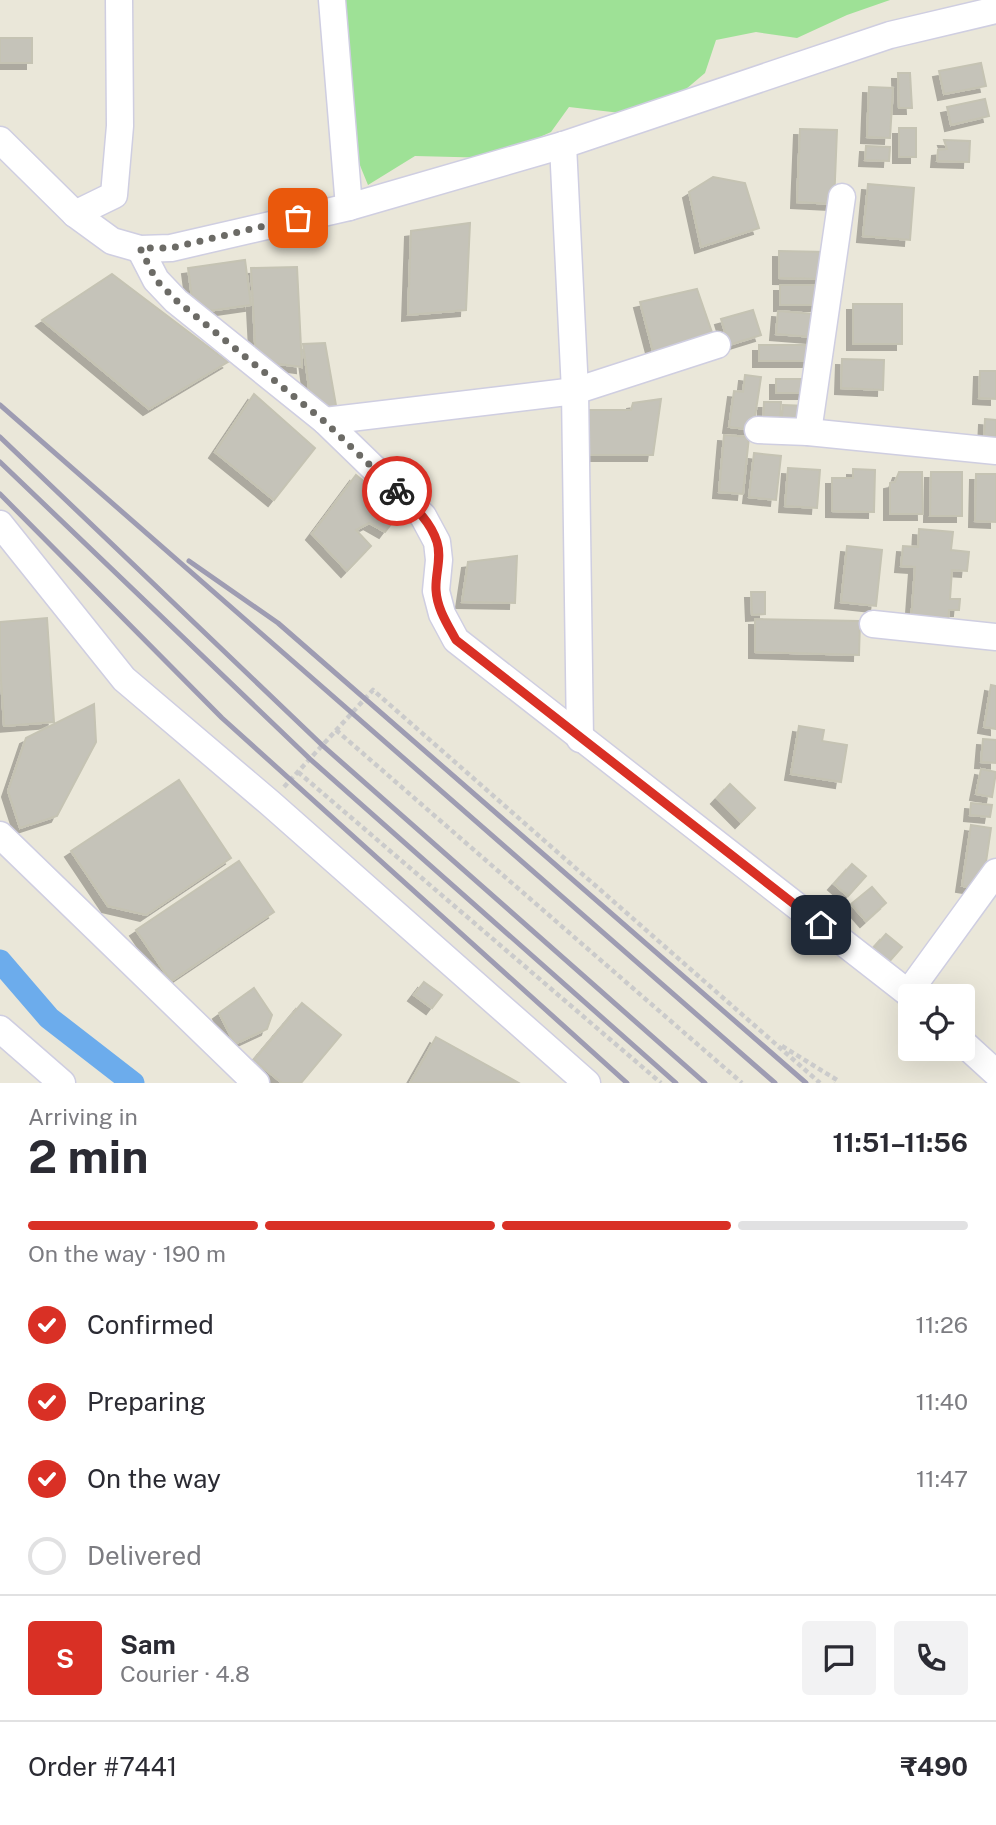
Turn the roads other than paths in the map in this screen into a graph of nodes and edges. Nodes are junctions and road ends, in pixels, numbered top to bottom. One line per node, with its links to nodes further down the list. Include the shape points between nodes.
1 (119, 0): 8 (street, via 120,126 114,195)
2 (332, 0): 7 (street)
3 (996, 10): 5 (street, via 890,35)
4 (0, 140): 8 (street)
5 (563, 145): 7 (street); 11 (street)
6 (842, 197): 14 (street)
7 (349, 206): 9 (street, via 171,248)
8 (75, 214): 9 (street, via 112,241)
9 (140, 248): 12 (street, via 156,280 177,301)
10 (717, 345): 11 (street)
11 (575, 391): 12 (street); 19 (street)
12 (324, 421): 19 (street, via 424,516 437,542 436,591 456,640)
13 (758, 430): 14 (street)
14 (808, 432): 15 (street)
15 (996, 452)
16 (0, 524): 29 (street, via 124,679)
17 (873, 624): 18 (street)
18 (996, 637)
19 (580, 739): 23 (street)
20 (0, 835): 28 (street)
21 (996, 872): 22 (street)
22 (917, 984)
23 (898, 985)
24 (0, 1029): 27 (street)
25 (975, 1054): 26 (street)
26 (996, 1073)
27 (62, 1083)
28 (256, 1083)
29 (587, 1083)

